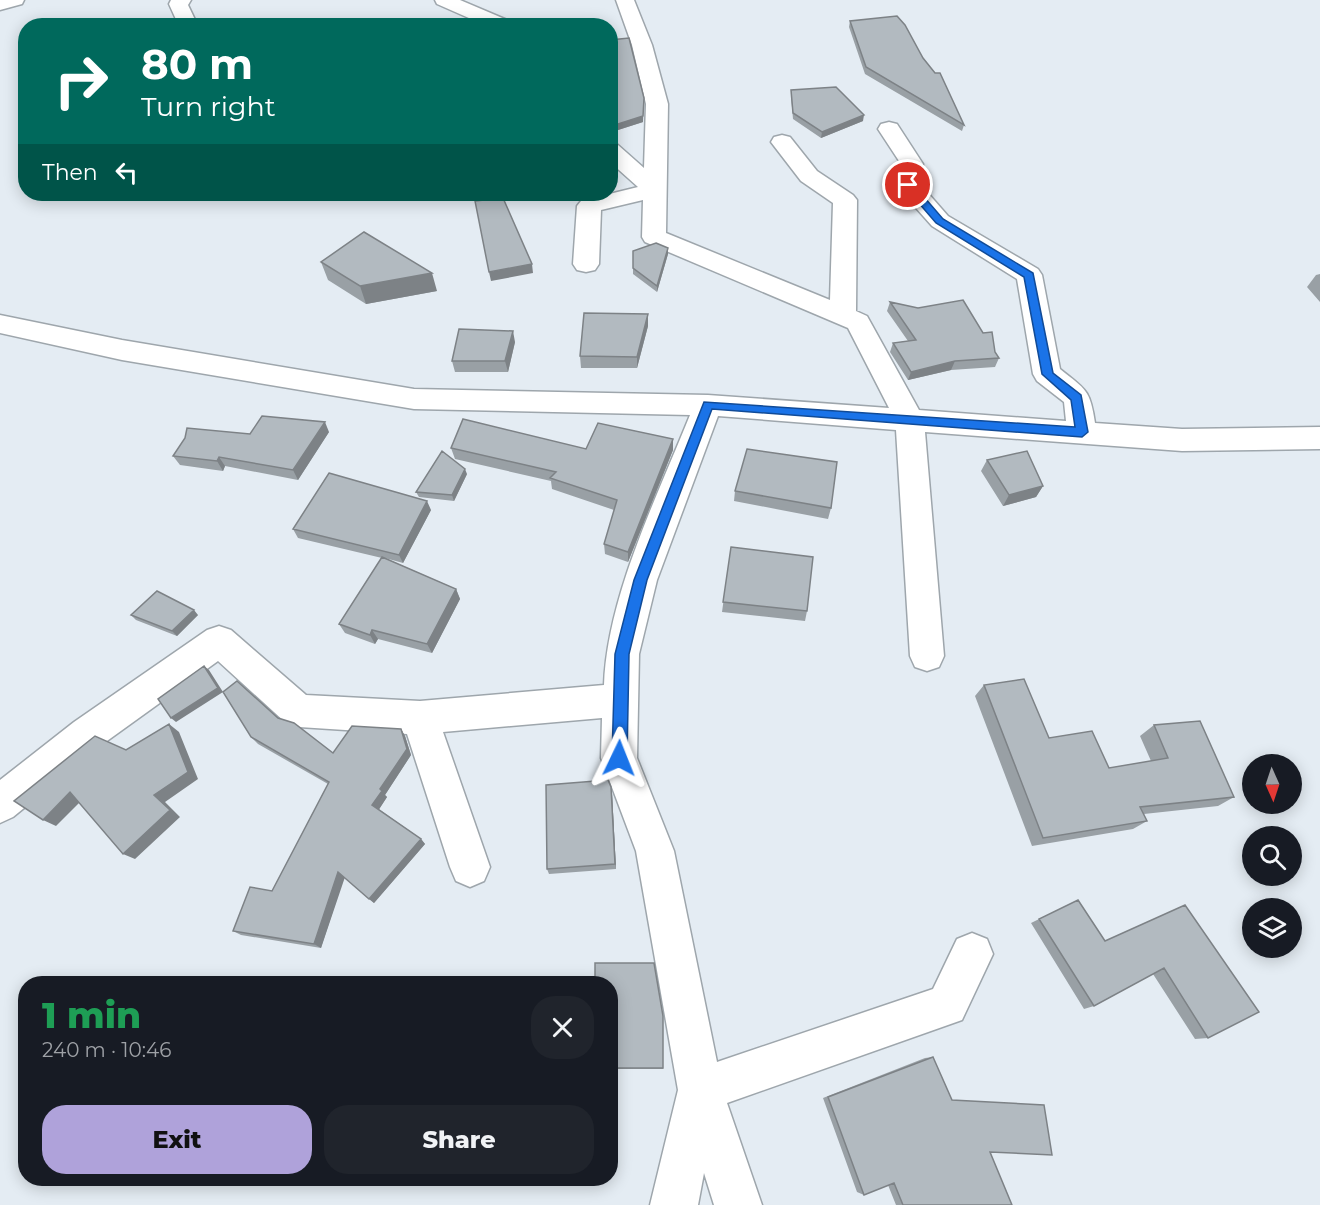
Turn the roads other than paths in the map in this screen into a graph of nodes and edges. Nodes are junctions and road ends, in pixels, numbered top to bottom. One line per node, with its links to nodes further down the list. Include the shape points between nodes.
1 (15, 0): 5 (street)
2 (182, 0): 6 (street, via 178,4)
3 (444, 0): 7 (street)
4 (625, 0): 11 (street, via 642,45 657,104)
5 (0, 4)
6 (185, 18)
7 (486, 18)
8 (889, 129): 19 (street, via 912,164 908,185 940,221 1029,275 1047,374 1077,398)
9 (782, 142): 15 (street, via 809,176 845,200)
10 (618, 157): 11 (street)
11 (655, 190): 12 (street); 15 (street, via 654,237)
12 (618, 199)
13 (610, 201): 14 (street, via 590,206)
14 (586, 264)
15 (843, 315): 18 (street, via 858,322)
16 (0, 324): 17 (street, via 122,350 414,399)
17 (708, 405): 18 (street); 22 (street, via 641,580 622,654)
18 (910, 420): 19 (street); 21 (street)
19 (1082, 432): 20 (street, via 1182,440)
20 (1320, 438)
21 (927, 656)
22 (621, 700): 23 (street); 27 (street, via 619,758 655,851)
23 (420, 718): 24 (street, via 299,711 219,641 87,734); 25 (street)
24 (0, 804)
25 (470, 867)
26 (972, 954): 27 (street, via 947,1005)
27 (700, 1090): 28 (street); 29 (street)
28 (674, 1205)
29 (738, 1205)

